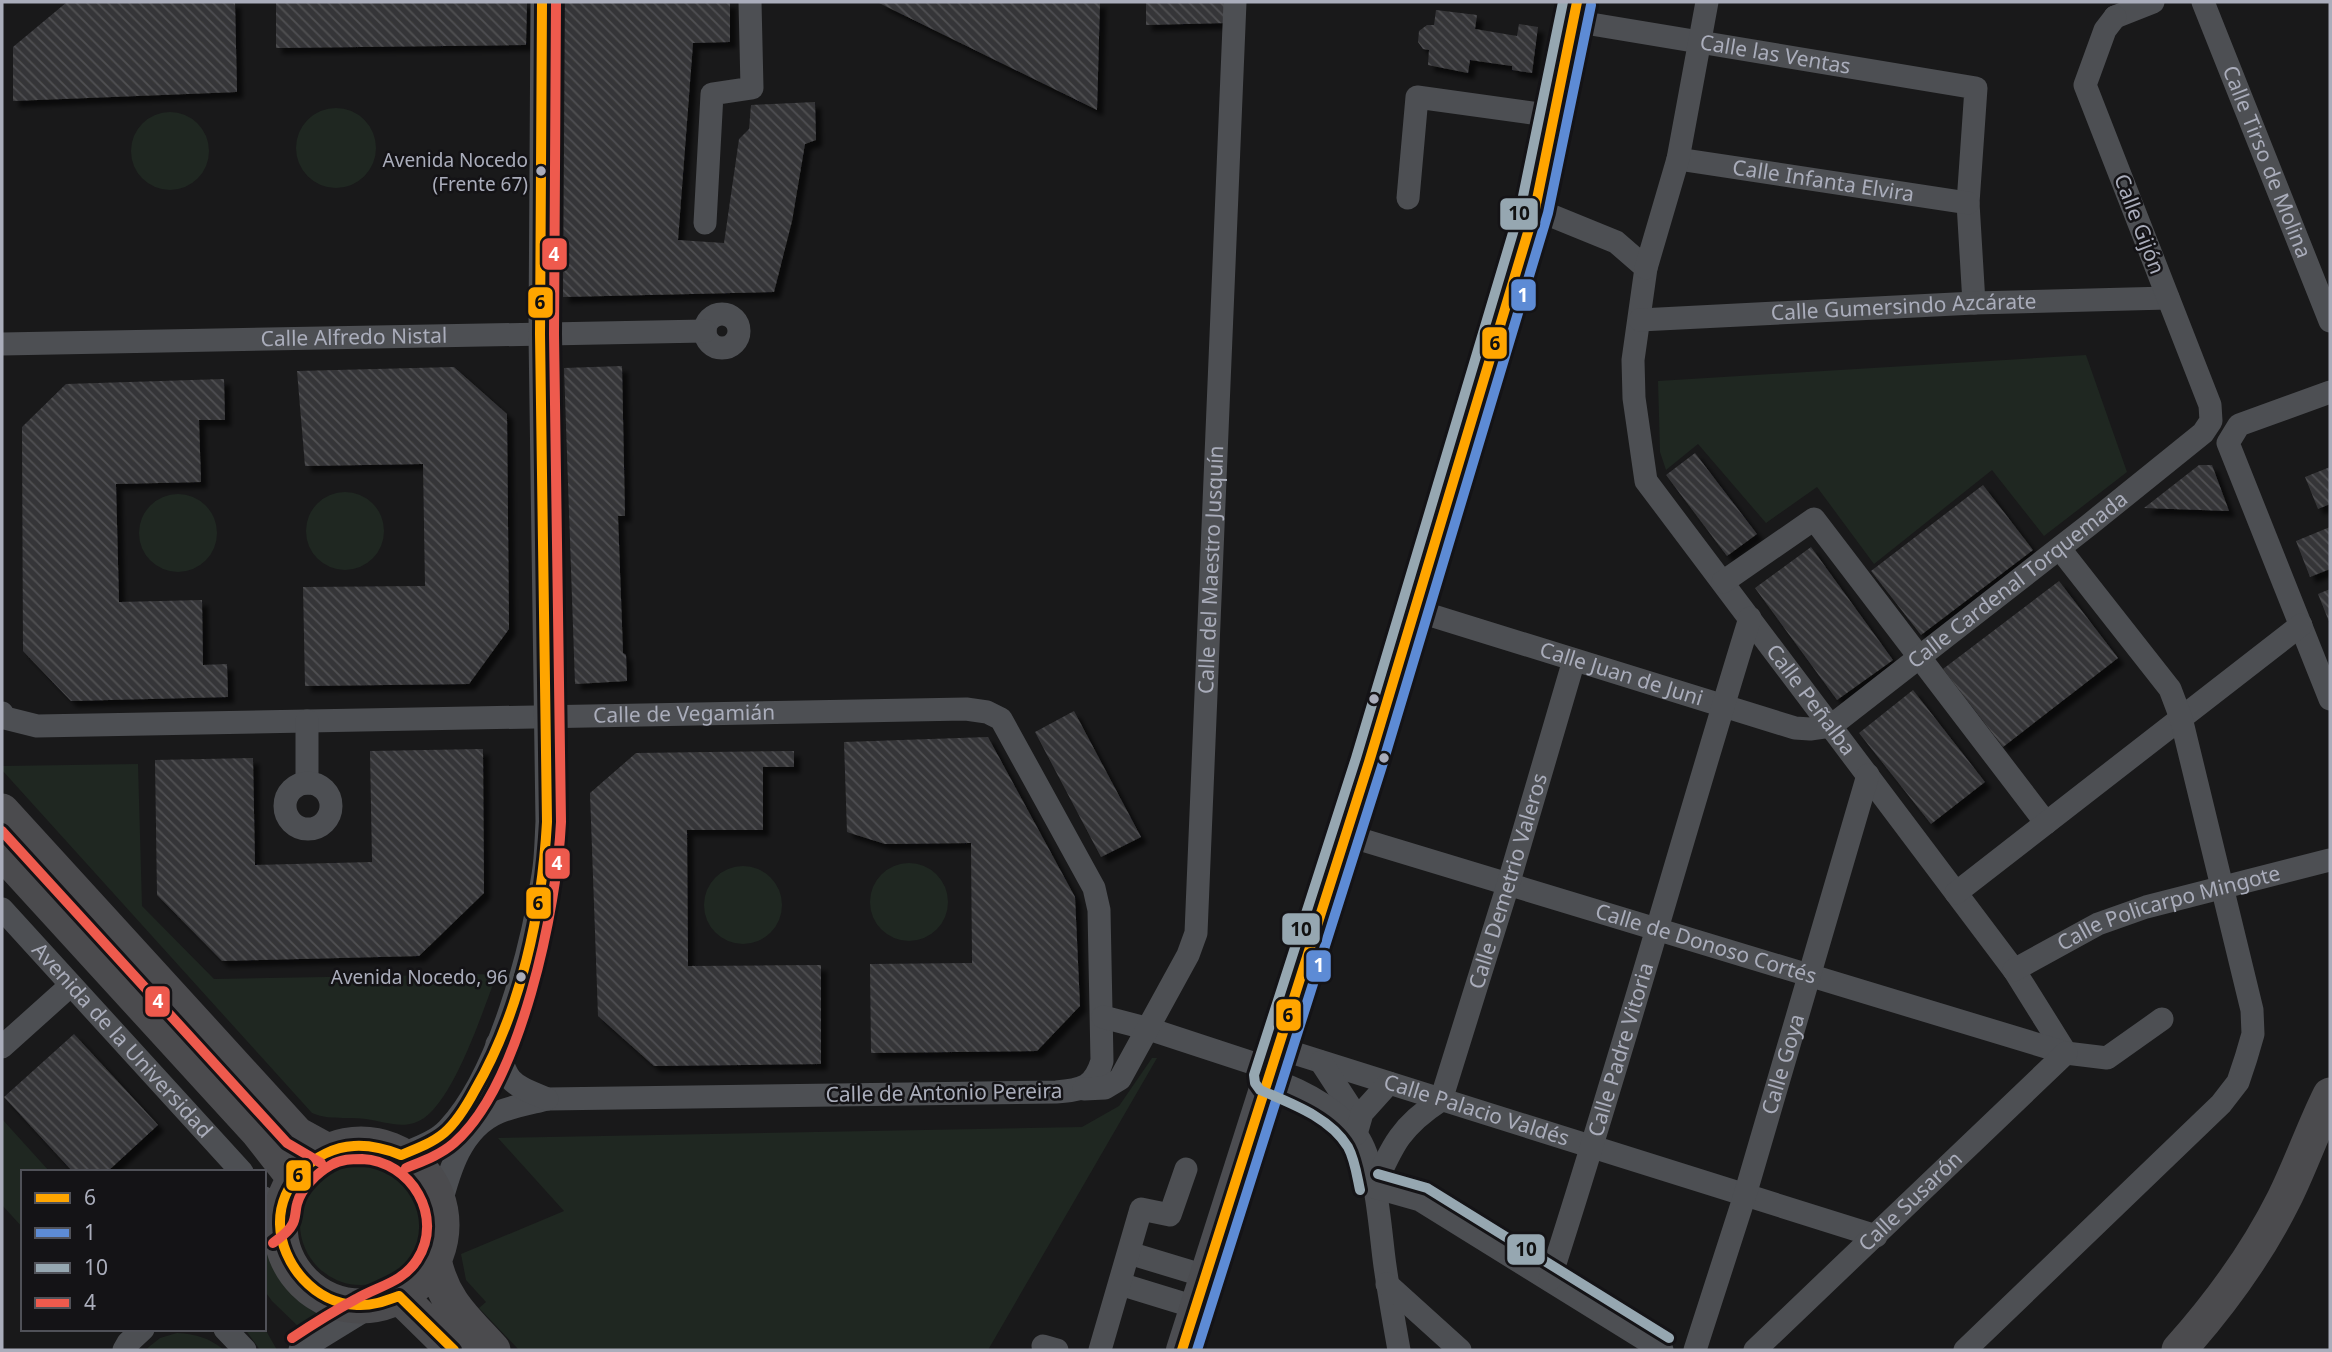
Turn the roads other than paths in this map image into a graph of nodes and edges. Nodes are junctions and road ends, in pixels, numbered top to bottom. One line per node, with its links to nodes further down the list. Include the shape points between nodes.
1 (542, 2): 22 (street)
2 (750, 2): 15 (street, via 752,88 712,94)
3 (1235, 2): 58 (street, Calle del Maestro Jusquín, via 1196,933)
4 (1707, 2): 9 (street, Calle Peñalba)
5 (2153, 2): 7 (street)
6 (2203, 2): 20 (street, Calle Tirso de Molina)
7 (2112, 9): 17 (street, Calle Gijón, via 2085,85)
8 (1575, 11): 9 (street, Calle las Ventas); 10 (main road)
9 (1701, 41): 11 (street, Calle Peñalba); 13 (street, Calle las Ventas, via 1976,88)
10 (1554, 116): 12 (street, via 1417,96); 14 (main road)
11 (1678, 159): 13 (street, Calle Infanta Elvira); 16 (street, Calle Peñalba)
12 (1408, 198)
13 (1968, 203): 18 (street)
14 (1535, 209): 16 (street, via 1616,242); 28 (main road)
15 (705, 223)
16 (1646, 268): 19 (street, Calle Peñalba)
17 (2168, 298): 18 (street, Calle Gumersindo Azcárate); 25 (street, Calle Gijón, via 2210,405 2211,421)
18 (1974, 303): 19 (street, Calle Gumersindo Azcárate)
19 (1640, 320): 27 (street, Calle Peñalba, via 1633,398 1646,481)
20 (2330, 321)
21 (705, 331): 22 (street, Calle Alfredo Nistal)
22 (540, 334): 23 (street, Calle Alfredo Nistal); 36 (street)
23 (2, 344)
24 (2330, 392): 30 (street, via 2239,425 2228,443)
25 (2203, 433): 26 (street, Calle Cardenal Torquemada)
26 (2060, 549): 31 (street, Calle Cardenal Torquemada); 37 (street, via 2170,689)
27 (1723, 582): 29 (street, Calle Peñalba); 31 (street, via 1814,519)
28 (1414, 610): 32 (street, Calle Juan de Juni); 45 (main road)
29 (1749, 618): 34 (street, Calle Padre Vitoria); 39 (street, Calle Peñalba)
30 (2301, 625): 33 (street); 37 (street)
31 (1920, 659): 39 (street, Calle Cardenal Torquemada); 44 (street)
32 (1574, 660): 34 (street, Calle Juan de Juni); 48 (street, Calle Demetrio Valeros)
33 (2330, 699)
34 (1722, 707): 39 (street, Calle Juan de Juni, via 1795,728); 52 (street, Calle Padre Vitoria)
35 (2, 713): 38 (street, Calle de Vegamián, via 5,718 37,726)
36 (546, 717): 38 (street, Calle de Vegamián); 40 (street, Calle de Vegamián, via 966,709 1001,719); 59 (street, via 544,873 524,961)
37 (2181, 718): 44 (street); 49 (street)
38 (307, 721): 42 (street)
39 (1831, 726): 41 (street, Calle Peñalba)
40 (1011, 734): 56 (street, Calle de Antonio Pereira, via 1094,888 1099,909)
41 (1868, 775): 50 (street, Calle Peñalba); 54 (street, Calle Goya)
42 (307, 783)
43 (2, 811): 72 (main road, via 297,1134)
44 (2046, 823): 50 (street)
45 (1346, 835): 48 (street, Calle de Donoso Cortés); 63 (main road)
46 (2, 852): 77 (main road, Avenida de la Universidad, via 258,1132)
47 (2330, 860): 49 (street, Calle Policarpo Mingote)
48 (1508, 885): 52 (street, Calle de Donoso Cortés); 68 (street, Calle Demetrio Valeros)
49 (2222, 887): 53 (street, Calle Policarpo Mingote, via 2098,924); 105 (street, via 2252,1010 2253,1034 2238,1082 2221,1104)
50 (1956, 893): 53 (street, Calle Peñalba)
51 (2, 909): 55 (street, Avenida de la Universidad)
52 (1655, 930): 54 (street, Calle de Donoso Cortés); 71 (street, Calle Padre Vitoria)
53 (2014, 970): 61 (street, Calle Peñalba)
54 (1808, 975): 61 (street, Calle de Donoso Cortés); 79 (street, Calle Goya)
55 (71, 985): 60 (street); 76 (street, Avenida de la Universidad)
56 (1103, 1017): 58 (street); 65 (street, Calle de Antonio Pereira, via 1102,1060 1098,1074)
57 (2162, 1019): 61 (street, Calle de Donoso Cortés, via 2107,1058)
58 (1149, 1029): 63 (street); 65 (street, Calle del Maestro Jusquín, via 1120,1079 1105,1088)
59 (497, 1044): 67 (street, Calle de Antonio Pereira, via 504,1072 517,1087); 74 (street, via 475,1092 447,1131)
60 (2, 1047)
61 (2066, 1053): 82 (street, Calle Susarón)
62 (1321, 1062): 63 (street, Calle Palacio Valdés); 64 (street, Calle Palacio Valdés); 69 (street, via 1351,1108)
63 (1273, 1065): 69 (street); 85 (main road)
64 (1389, 1083): 68 (street, Calle Palacio Valdés); 69 (street, via 1362,1113)
65 (1084, 1089): 67 (street, Calle de Antonio Pereira)
66 (2330, 1095): 106 (main road, via 2284,1200 2255,1252)
67 (547, 1099): 80 (street, Calle de Antonio Pereira, via 497,1113 471,1133 448,1175)
68 (1441, 1100): 70 (street, via 1419,1114); 71 (street, Calle Palacio Valdés)
69 (1356, 1135): 70 (street); 78 (street)
70 (1396, 1141): 78 (street)
71 (1593, 1148): 79 (street, Calle Palacio Valdés); 86 (street, Calle Padre Vitoria)
72 (328, 1151): 74 (main road, via 362,1144); 77 (main road)
73 (2330, 1153): 107 (main road, via 2274,1263)
74 (401, 1154): 80 (main road, via 432,1185)
75 (1186, 1169): 83 (street, via 1170,1215 1141,1209)
76 (240, 1170)
77 (294, 1178): 81 (main road)
78 (1374, 1187): 86 (street, via 1420,1200); 88 (street)
79 (1745, 1195): 82 (street, Calle Palacio Valdés); 103 (street, Calle Goya)
80 (440, 1207): 84 (main road, via 441,1233)
81 (269, 1216): 89 (main road, via 289,1264 317,1293 355,1306)
82 (1876, 1236): 104 (street, Calle Susarón)
83 (1129, 1253): 85 (street); 87 (street)
84 (434, 1259): 89 (main road, via 420,1280); 97 (main road, via 438,1280 455,1308)
85 (1205, 1276): 90 (main road)
86 (1550, 1279): 102 (street)
87 (1119, 1284): 90 (street); 98 (street)
88 (1387, 1284): 100 (street); 101 (street)
89 (387, 1300): 95 (street); 96 (main road)
90 (1195, 1307): 99 (main road)
91 (141, 1331): 93 (street)
92 (227, 1331): 94 (street)
93 (124, 1350)
94 (244, 1350)
95 (300, 1350)
96 (454, 1350)
97 (493, 1350)
98 (1100, 1350)
99 (1182, 1350)
100 (1399, 1350)
101 (1461, 1350)
102 (1662, 1350)
103 (1695, 1350)
104 (1755, 1350)
105 (1965, 1350)
106 (2179, 1350)
107 (2211, 1350)

